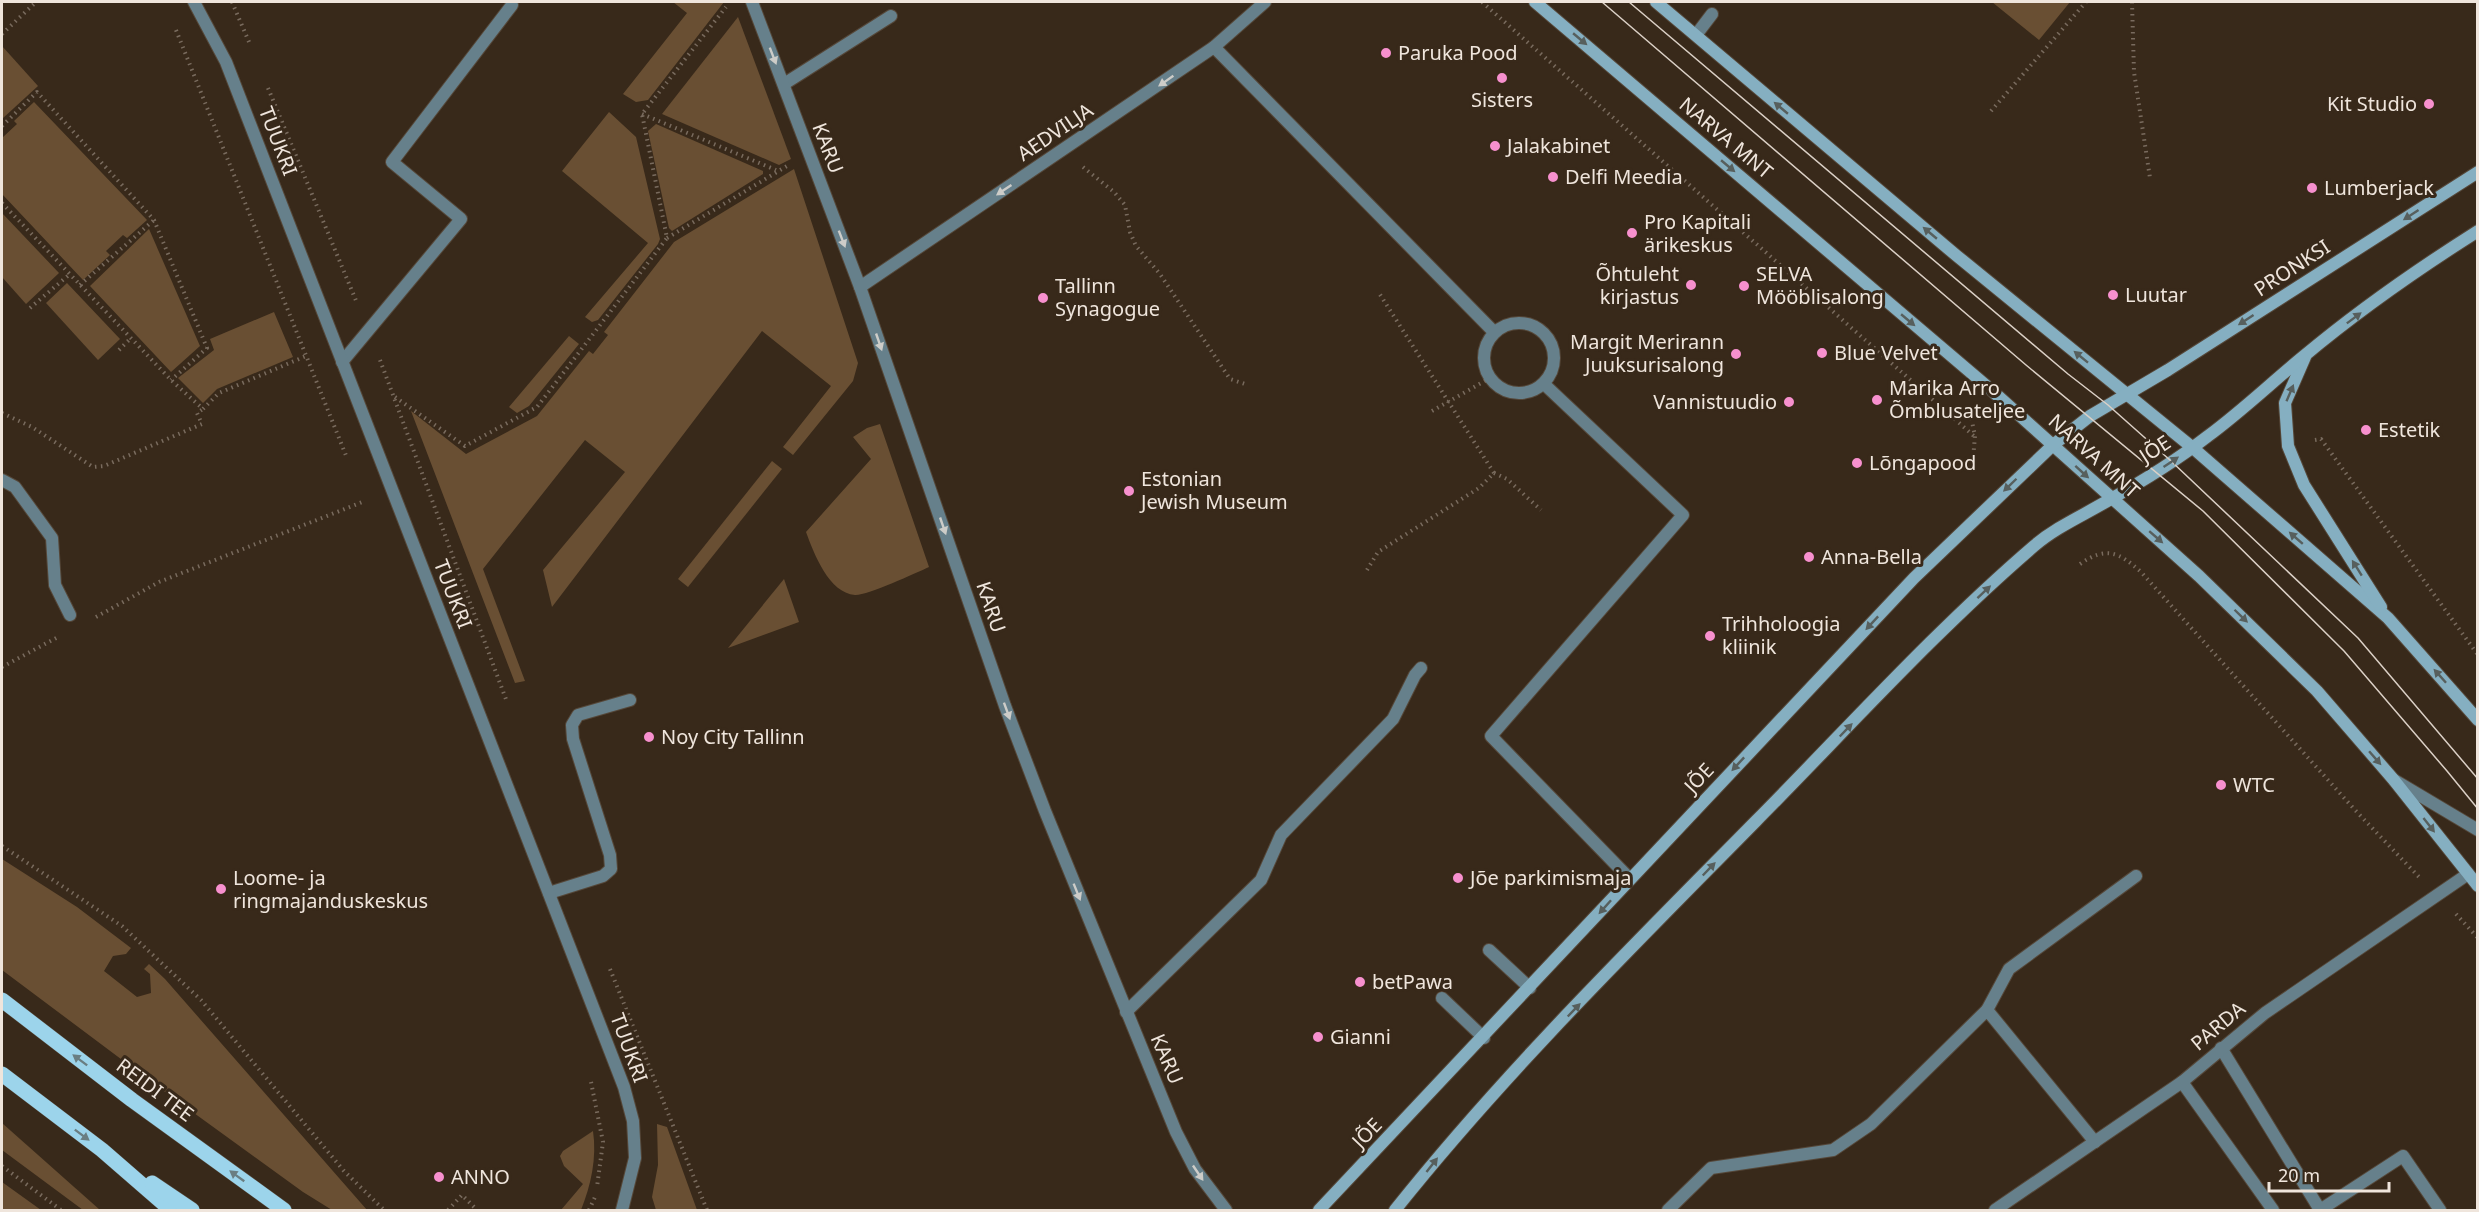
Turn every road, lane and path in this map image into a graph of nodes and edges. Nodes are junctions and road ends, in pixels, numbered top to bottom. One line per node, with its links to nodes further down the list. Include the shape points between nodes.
1 (36, 2): 16 (path)
2 (194, 2): 45 (street, TUUKRI, via 226,62)
3 (232, 2): 18 (path)
4 (731, 2): 23 (path)
5 (752, 2): 20 (street, KARU, one-way to 20)
6 (1265, 2): 19 (street, AEDVILJA)
7 (1482, 2): 60 (path, via 1975,436)
8 (1535, 2): 57 (main road, NARVA MNT, one-way to 57)
9 (1656, 2): 17 (main road)
10 (2086, 2): 22 (path)
11 (2132, 2): 29 (path, via 2134,72)
12 (512, 5): 39 (street, via 392,162 461,219)
13 (1712, 14): 17 (street)
14 (891, 16): 20 (street)
15 (175, 28): 44 (path)
16 (2, 34)
17 (1696, 35): 50 (main road, one-way to 17)
18 (250, 44)
19 (1214, 47): 25 (street, AEDVILJA, one-way to 25); 40 (street)
20 (783, 84): 26 (street, KARU)
21 (268, 87): 39 (path)
22 (1991, 111)
23 (642, 114): 27 (path); 33 (path)
24 (2, 126): 31 (path, via 37,92)
25 (1063, 151): 36 (street, AEDVILJA, one-way to 36); 49 (path, via 1125,205 1136,246 1160,274 1230,379)
26 (810, 156): 27 (path); 36 (street, KARU, one-way to 36)
27 (777, 170): 33 (path)
28 (2478, 172): 50 (main road, PRONKSI, one-way to 50)
29 (2150, 178)
30 (2, 203): 34 (path)
31 (154, 219): 35 (path); 47 (path, via 207,348)
32 (2478, 231): 43 (main road, one-way to 32, via 2421,267)
33 (667, 238): 51 (path, via 537,407 465,447)
34 (70, 274): 35 (path); 38 (path)
35 (80, 285): 41 (path)
36 (860, 287): 96 (street, KARU, one-way to 96, via 1005,706)
37 (1379, 293): 52 (path)
38 (30, 308)
39 (368, 331): 45 (street); 51 (path)
40 (1494, 332): 46 (street, via 1484,356); 48 (street, via 1513,323 1524,323 1544,333 1551,342 1554,364)
41 (131, 338): 42 (path); 47 (path)
42 (119, 350)
43 (2307, 353): 58 (main road); 71 (main road, one-way to 43, via 2304,485 2288,446 2285,403)
44 (306, 357): 53 (path, via 219,393); 59 (path)
45 (342, 362): 87 (street, TUUKRI)
46 (1490, 378): 48 (street, via 1509,392 1521,393); 52 (path)
47 (171, 380): 53 (path)
48 (1544, 384): 85 (street, via 1683,515 1491,736)
49 (1248, 386)
50 (2126, 394): 57 (main road, JÕE); 58 (main road)
51 (394, 396): 78 (path)
52 (1450, 401): 54 (path); 61 (path)
53 (203, 409): 55 (path, via 197,413 202,424 104,466 93,467)
54 (1432, 411)
55 (2, 413)
56 (2321, 439): 74 (path)
57 (2053, 445): 64 (main road, NARVA MNT, one-way to 64); 85 (main road, JÕE, one-way to 85, via 1914,578)
58 (2193, 448): 64 (main road, JÕE, one-way to 58); 71 (main road, one-way to 58)
59 (348, 459)
60 (1973, 459)
61 (1494, 473): 66 (path, via 1507,479); 69 (path, via 1479,488 1378,552)
62 (2, 480): 70 (street, via 15,488 52,538 55,585)
63 (361, 490): 65 (path)
64 (2112, 499): 80 (main road, NARVA MNT, one-way to 80, via 2199,576 2317,691); 117 (main road, JÕE, one-way to 64, via 1533,1052 1966,608 2050,533)
65 (365, 501): 67 (path); 72 (path, via 159,582)
66 (1541, 510)
67 (369, 512)
68 (2080, 564): 88 (path, via 2092,556 2119,554 2141,572 2368,825)
69 (1367, 570)
70 (70, 615)
71 (2388, 618): 79 (main road, one-way to 71)
72 (89, 621)
73 (61, 635): 75 (path)
74 (2478, 655)
75 (2, 668)
76 (1421, 668): 96 (street, via 1393,719 1281,835 1260,880)
77 (630, 700): 87 (street, via 578,715 572,725 611,869 603,876)
78 (510, 712)
79 (2478, 720)
80 (2393, 779): 81 (street); 83 (main road, NARVA MNT, one-way to 83)
81 (2478, 830)
82 (2, 846): 109 (path, via 122,927 201,1000 344,1171)
83 (2468, 873): 86 (main road, NARVA MNT); 88 (street, PARDA)
84 (2136, 876): 95 (street, via 2009,969)
85 (1630, 879): 92 (main road, JÕE, one-way to 92)
86 (2478, 886)
87 (549, 893): 113 (street, TUUKRI, via 624,1087 633,1121 635,1158)
88 (2438, 894): 89 (path); 98 (street, PARDA, via 2265,1012)
89 (2478, 938)
90 (1490, 950): 92 (street)
91 (609, 965): 114 (path)
92 (1530, 988): 97 (main road, JÕE)
93 (1442, 998): 97 (street)
94 (2, 1000): 108 (main road, REIDI TEE, one-way to 94)
95 (1987, 1010): 102 (street); 118 (street, via 1871,1124 1833,1150 1711,1168)
96 (1125, 1012): 115 (street, KARU, one-way to 115, via 1176,1132 1195,1169)
97 (1484, 1038): 116 (main road, JÕE)
98 (2221, 1048): 101 (street, PARDA); 121 (street, via 2320,1210 2403,1156)
99 (2, 1074): 103 (main road, one-way to 103)
100 (590, 1081): 112 (path, via 603,1142 597,1192)
101 (2182, 1082): 102 (street, PARDA); 120 (street)
102 (2095, 1142): 119 (street, PARDA)
103 (102, 1150): 106 (main road); 107 (main road)
104 (2, 1166): 105 (path)
105 (61, 1210)
106 (171, 1210)
107 (192, 1210)
108 (284, 1210)
109 (384, 1210)
110 (448, 1210): 111 (path, via 462,1195)
111 (477, 1210)
112 (589, 1210)
113 (622, 1210)
114 (707, 1210)
115 (1226, 1210)
116 (1319, 1210)
117 (1395, 1210)
118 (1668, 1210)
119 (1995, 1210)
120 (2273, 1210)
121 (2440, 1210)

